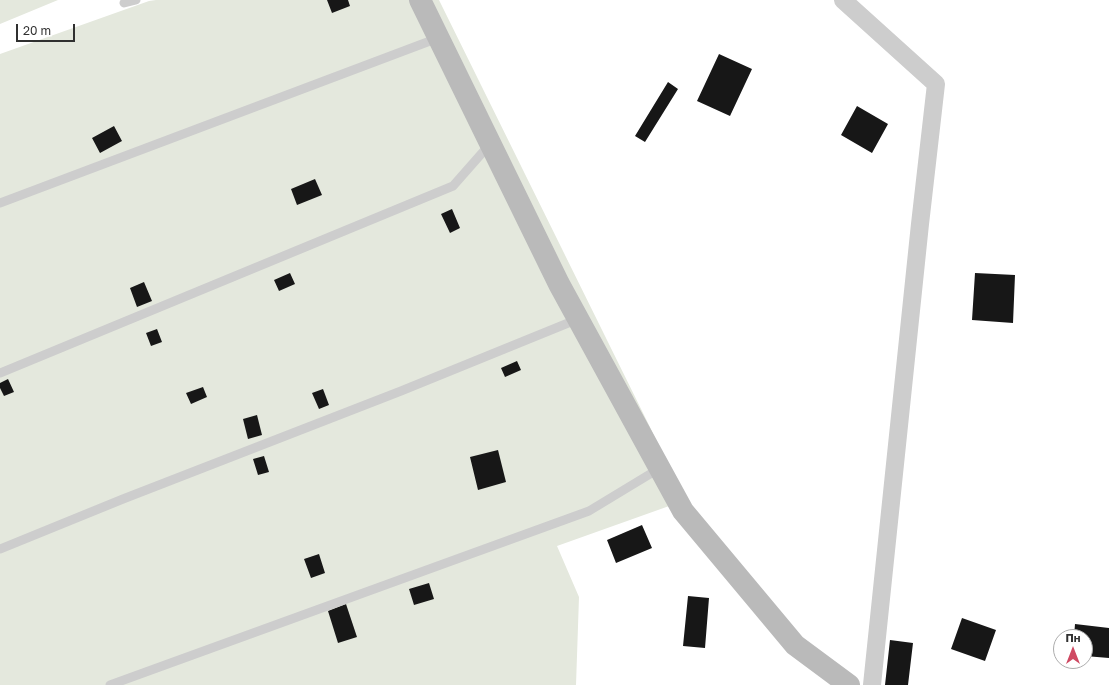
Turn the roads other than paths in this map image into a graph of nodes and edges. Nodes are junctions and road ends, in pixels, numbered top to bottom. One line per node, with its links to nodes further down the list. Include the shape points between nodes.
1 (136, 0): 4 (lane)
2 (420, 0): 5 (street)
3 (843, 0): 14 (street, via 936,84)
4 (124, 3)
5 (438, 38): 6 (street); 7 (lane)
6 (490, 144): 8 (street); 9 (lane, via 453,186)
7 (0, 203)
8 (578, 319): 10 (street); 11 (lane)
9 (0, 373)
10 (660, 468): 12 (lane, via 589,511); 13 (street, via 683,511 795,645)
11 (0, 550)
12 (110, 685)
13 (849, 685)
14 (872, 685)

